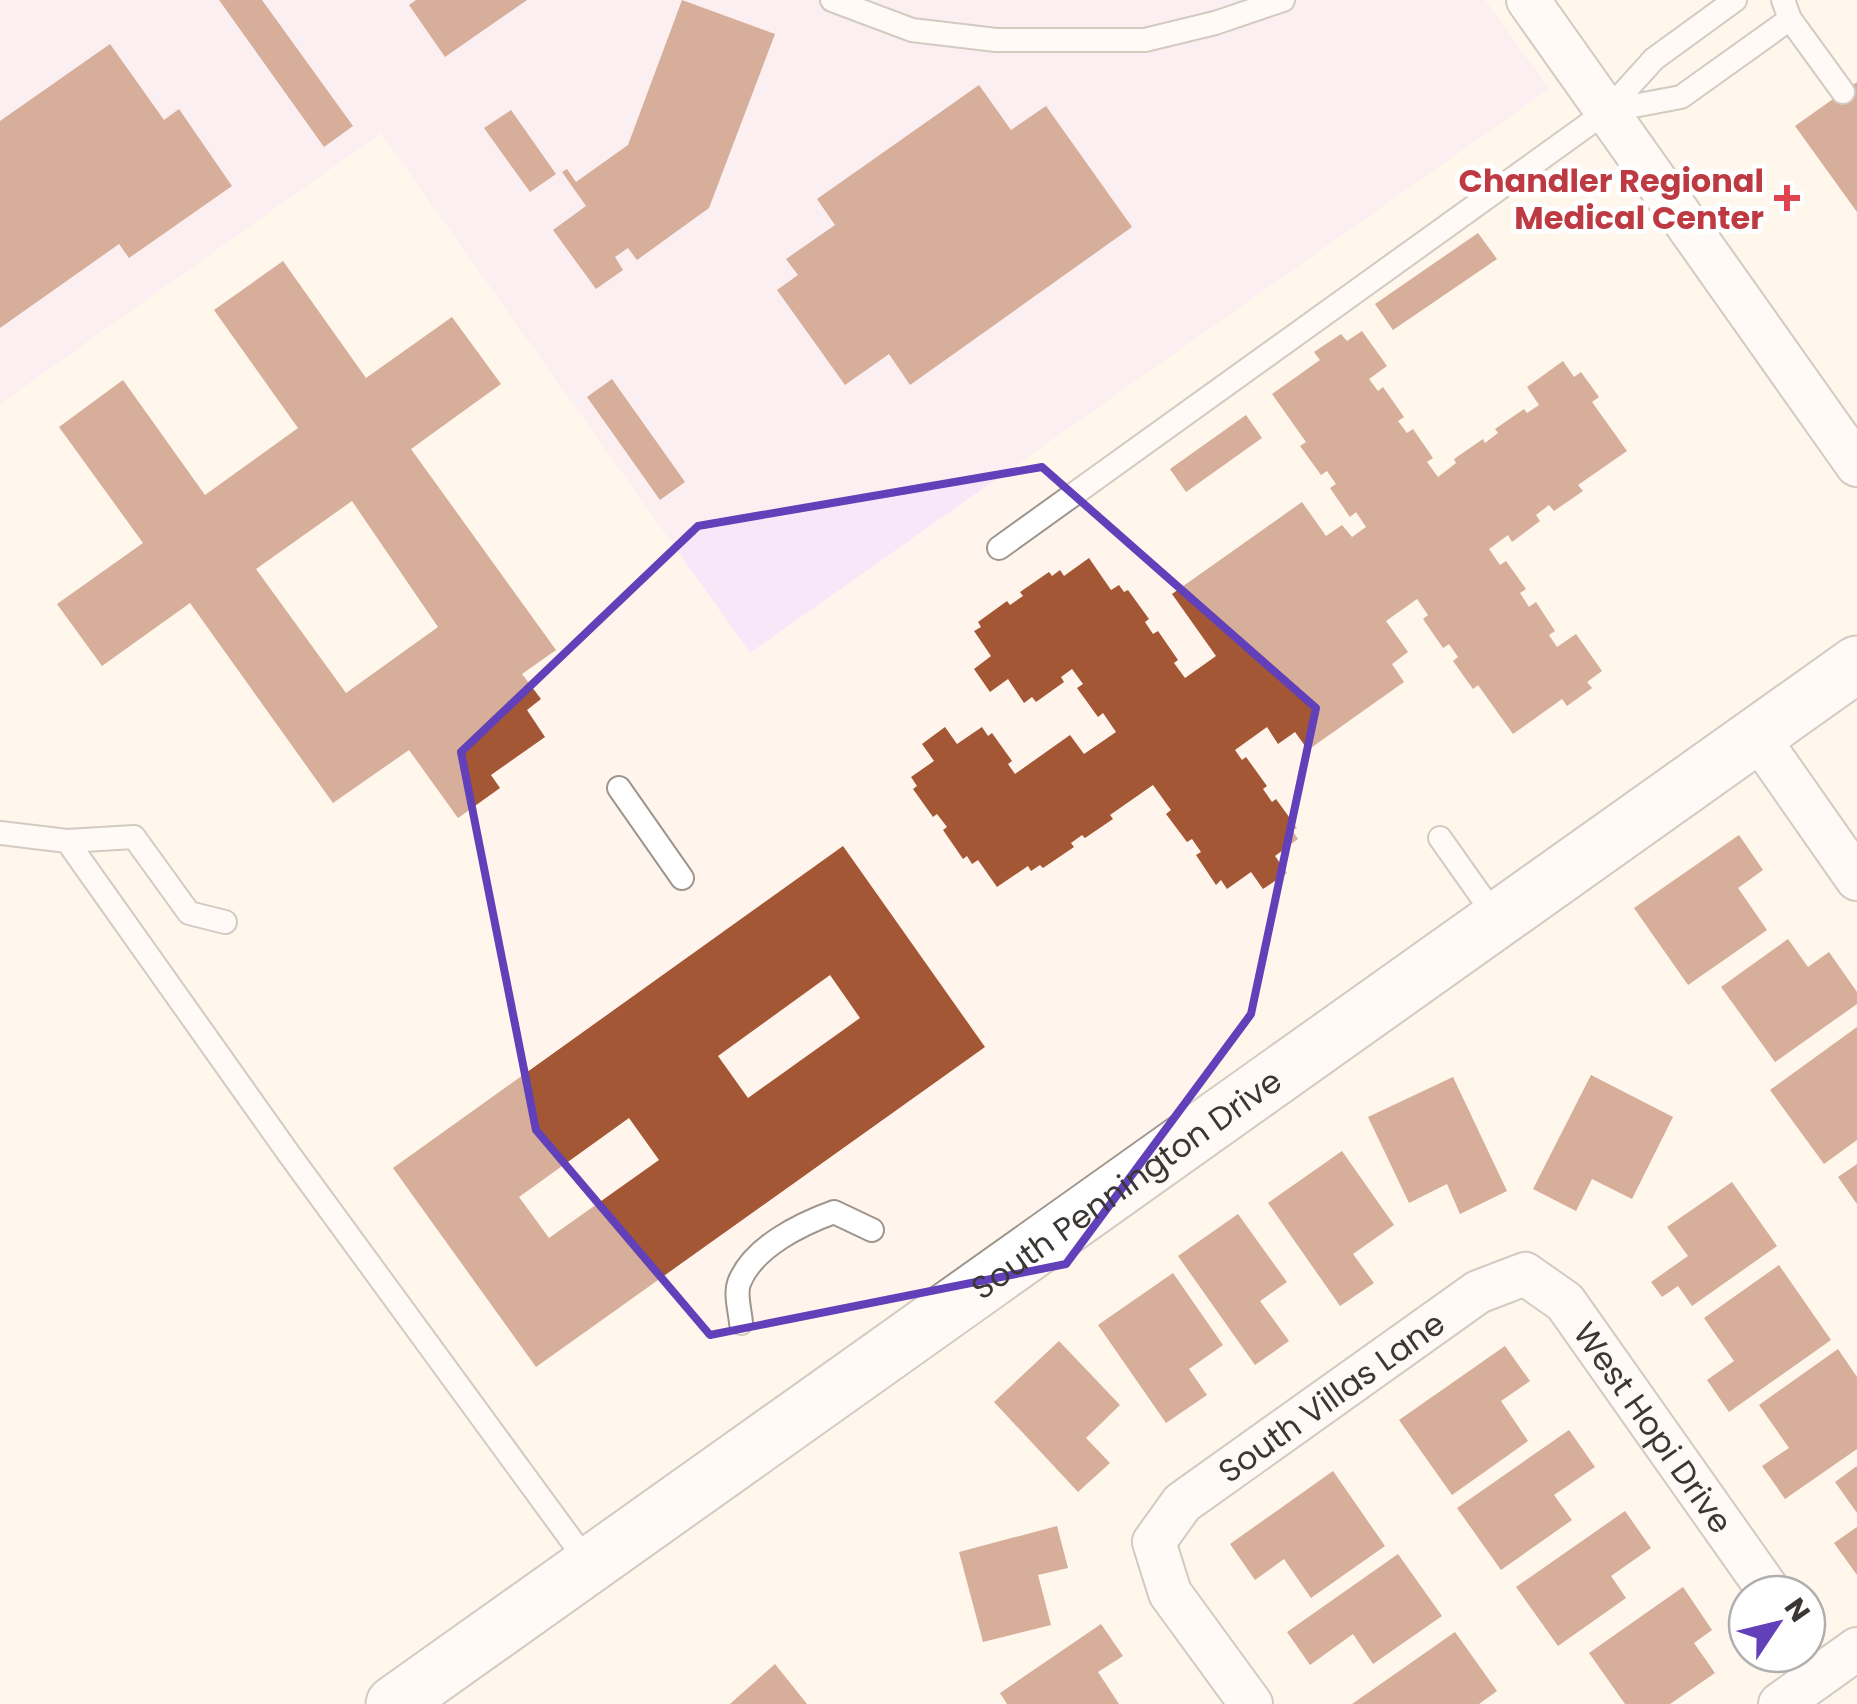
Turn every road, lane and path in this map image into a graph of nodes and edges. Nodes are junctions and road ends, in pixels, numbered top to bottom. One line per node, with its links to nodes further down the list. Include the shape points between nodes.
1 (832, 0): 2 (lane, via 912,30 996,40 1145,40)
2 (1283, 0)
3 (1528, 0): 7 (street)
4 (1735, 0): 7 (lane, via 1654,59)
5 (1786, 10): 6 (lane); 7 (lane, via 1682,96)
6 (1843, 92)
7 (1607, 111): 8 (street); 9 (lane)
8 (1857, 465)
9 (999, 548)
10 (1857, 664): 11 (street, South Pennington Drive)
11 (1757, 736): 17 (street); 18 (street, South Pennington Drive)
12 (619, 788): 16 (lane)
13 (0, 833): 15 (lane)
14 (1440, 838): 18 (lane)
15 (66, 841): 19 (lane, via 134,837 189,914); 23 (lane)
16 (682, 878)
17 (1857, 879)
18 (1498, 920): 23 (street, South Pennington Drive)
19 (225, 922)
20 (872, 1230): 22 (lane, via 834,1212 805,1223 752,1260 737,1286)
21 (1525, 1274): 24 (street, West Hopi Drive, via 1565,1302); 27 (street, South Villas Lane, via 1478,1292 1182,1503 1154,1542 1170,1593)
22 (741, 1323)
23 (589, 1564): 26 (street, South Pennington Drive)
24 (1757, 1574)
25 (1830, 1655): 28 (street)
26 (394, 1704)
27 (1251, 1704)
28 (1780, 1704)

